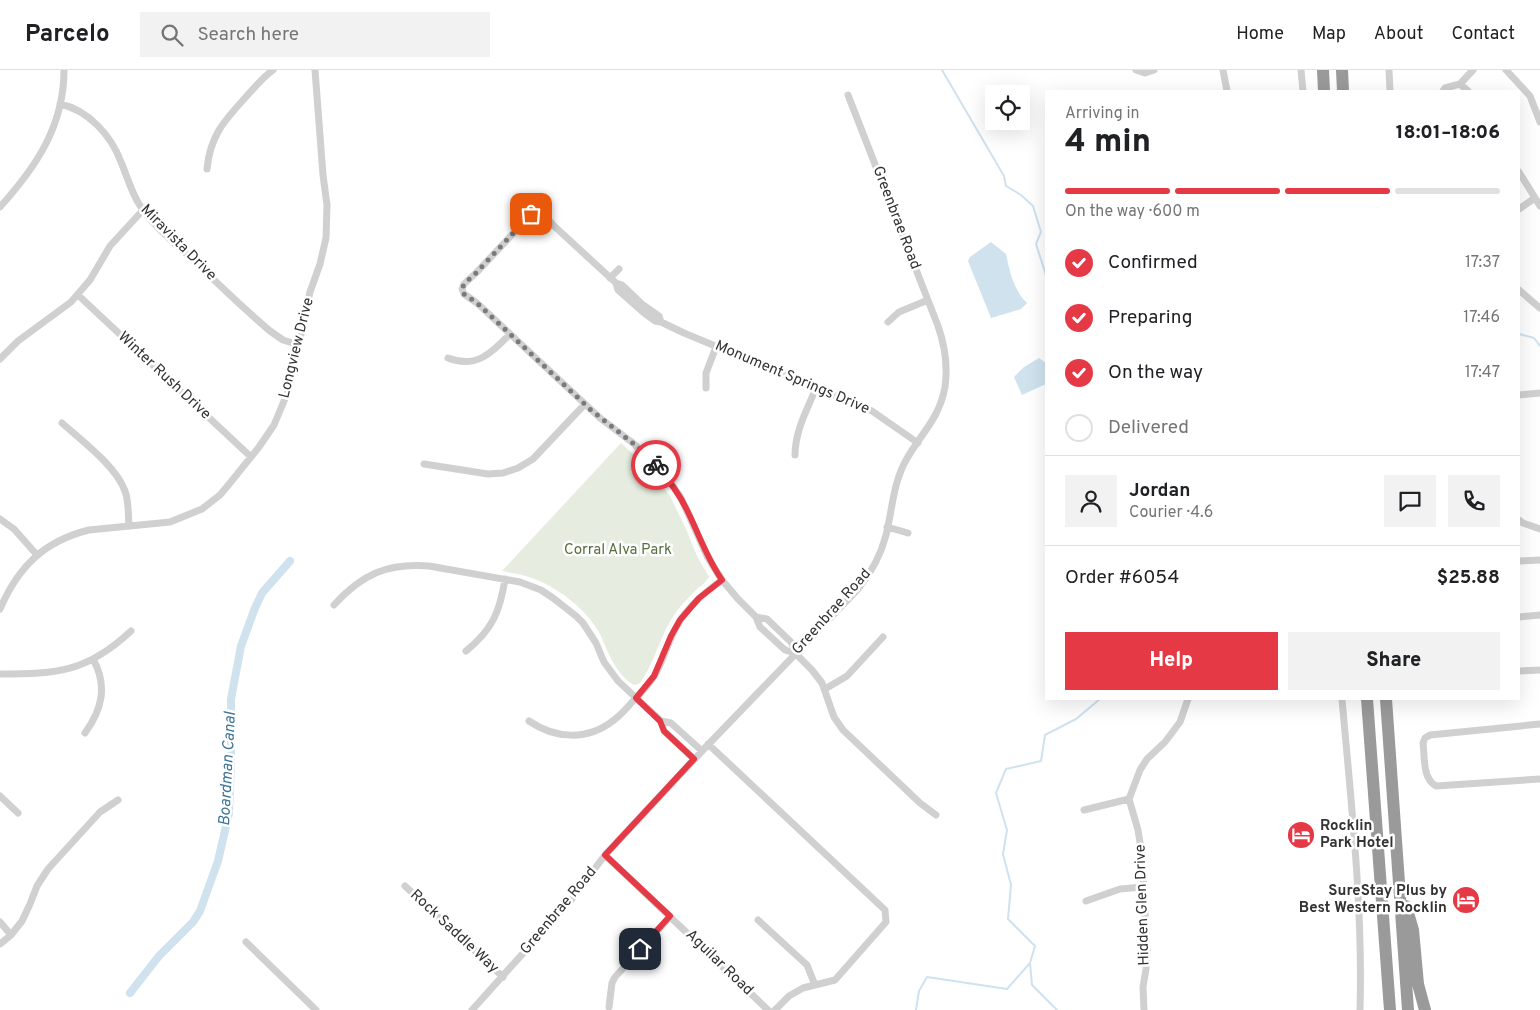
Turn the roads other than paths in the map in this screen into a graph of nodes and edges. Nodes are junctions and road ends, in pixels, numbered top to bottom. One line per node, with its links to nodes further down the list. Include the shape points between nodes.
1 (64, 70): 22 (street)
2 (273, 70): 24 (street, via 222,123 212,142)
3 (315, 70): 41 (street, Longview Drive, via 327,222 325,246 310,292)
4 (1136, 70): 5 (street, via 1145,73)
5 (1154, 70)
6 (1223, 70): 14 (street)
7 (1301, 70): 15 (street)
8 (1323, 70): 16 (highway)
9 (1342, 70): 17 (highway)
10 (1389, 70): 18 (street)
11 (1473, 70): 13 (street)
12 (1506, 70): 23 (street, via 1530,96)
13 (1460, 84): 19 (street); 20 (street)
14 (1227, 90)
15 (1303, 90)
16 (1324, 90)
17 (1343, 90)
18 (1390, 90)
19 (1444, 90)
20 (1467, 90)
21 (848, 95): 37 (street, Greenbrae Road)
22 (60, 104): 28 (street, via 41,154); 32 (street, Miravista Drive, via 81,113 106,136 121,160 133,194)
23 (1540, 122)
24 (207, 169)
25 (1520, 174): 27 (street)
26 (532, 198): 30 (street, Monument Springs Drive)
27 (1535, 198): 29 (street); 31 (street)
28 (0, 206)
29 (1540, 206)
30 (538, 207): 34 (street, Monument Springs Drive); 40 (street, via 462,289)
31 (1520, 208)
32 (143, 210): 36 (street, via 110,246); 41 (street, Miravista Drive, via 262,325 283,340)
33 (619, 269): 34 (street)
34 (613, 281): 42 (street, Monument Springs Drive, via 618,290 655,321)
35 (1520, 291): 38 (street)
36 (78, 295): 44 (street); 53 (street, Winter Rush Drive)
37 (928, 300): 39 (street, via 899,312); 51 (street, Greenbrae Road, via 944,345 946,378 937,413)
38 (1540, 308)
39 (888, 322)
40 (510, 334): 43 (street, via 495,350 480,359 461,362); 49 (street)
41 (299, 345): 53 (street, Longview Drive, via 280,412)
42 (716, 347): 45 (street, via 706,373); 46 (street, Monument Springs Drive)
43 (448, 358)
44 (0, 359)
45 (706, 388)
46 (816, 388): 51 (street, Monument Springs Drive, via 872,411); 52 (street, via 796,438)
47 (1540, 393): 48 (street)
48 (1520, 395)
49 (585, 404): 54 (street, via 533,459 518,468 488,474); 65 (street, via 644,452 665,476 681,498 708,558)
50 (62, 423): 57 (street, via 119,479 128,503)
51 (918, 443): 58 (street, Greenbrae Road, via 900,473)
52 (795, 456)
53 (251, 457): 57 (street, Longview Drive, via 220,495 202,509 170,522)
54 (424, 464)
55 (0, 519): 61 (street, via 14,529)
56 (1520, 521): 59 (street)
57 (129, 526): 61 (street, Longview Drive, via 78,533)
58 (887, 527): 60 (street); 74 (street, Greenbrae Road, via 880,554 867,578)
59 (1540, 529)
60 (908, 533)
61 (37, 555): 67 (street, Longview Drive, via 12,585)
62 (1540, 560): 63 (street)
63 (1520, 561)
64 (505, 579): 66 (street, via 429,566 396,566 358,582); 73 (street, via 500,606 491,625); 80 (street, via 541,590 576,616 590,632 611,672)
65 (722, 580): 69 (street); 80 (street, via 699,598 680,620 654,676)
66 (334, 605)
67 (0, 609)
68 (1540, 615): 70 (street)
69 (756, 617): 74 (street, via 760,627 785,650); 74 (street, via 767,619 792,642)
70 (1520, 617)
71 (131, 631): 75 (street)
72 (883, 637): 79 (street, via 847,676)
73 (466, 651)
74 (795, 653): 79 (street); 89 (street, Greenbrae Road)
75 (93, 659): 78 (street, via 60,671); 88 (street, via 101,679 101,700)
76 (1540, 670): 77 (street)
77 (1520, 671)
78 (0, 674)
79 (825, 688): 98 (street, via 832,712 843,730)
80 (636, 698): 85 (street, via 606,726 582,735 560,735); 86 (street)
81 (1188, 700): 94 (street, via 1180,722 1140,770)
82 (1342, 700): 119 (street, via 1356,859)
83 (1367, 700): 104 (highway)
84 (1386, 700): 100 (highway)
85 (529, 721)
86 (660, 721): 90 (street, via 671,723); 91 (street, via 664,731)
87 (1540, 724): 92 (street, via 1430,735 1423,743 1427,778 1436,786)
88 (85, 733)
89 (708, 744): 90 (street, Greenbrae Road); 112 (street, via 885,910 886,922 835,980)
90 (702, 751): 91 (street, Greenbrae Road)
91 (694, 759): 99 (street, Greenbrae Road)
92 (1540, 779)
93 (0, 796): 97 (street)
94 (1129, 799): 96 (street); 102 (street, Hidden Glen Drive, via 1141,842)
95 (118, 800): 108 (street, via 100,812 48,869 37,886 27,913)
96 (1084, 810)
97 (18, 813)
98 (936, 815)
99 (605, 855): 105 (street, Aguilar Road); 111 (street, Greenbrae Road, via 572,899)
100 (1399, 882): 122 (highway); 123 (highway, via 1413,930 1418,984)
101 (405, 886): 111 (street, Rock Saddle Way)
102 (1143, 887): 103 (street, via 1120,889); 118 (street, Hidden Glen Drive, via 1147,951)
103 (1086, 901)
104 (1383, 915): 120 (highway); 121 (highway)
105 (670, 916): 113 (street, via 615,977); 116 (street, Aguilar Road)
106 (758, 920): 112 (street, via 807,965)
107 (0, 923): 108 (street)
108 (11, 935): 109 (street)
109 (1, 941)
110 (246, 942): 114 (street)
111 (503, 977): 115 (street, Greenbrae Road)
112 (815, 985): 117 (street, via 789,996)
113 (609, 1006)
114 (316, 1010)
115 (472, 1010)
116 (768, 1010)
117 (775, 1010)
118 (1144, 1010)
119 (1360, 1010)
120 (1381, 1010)
121 (1390, 1010)
122 (1408, 1010)
123 (1425, 1010)

